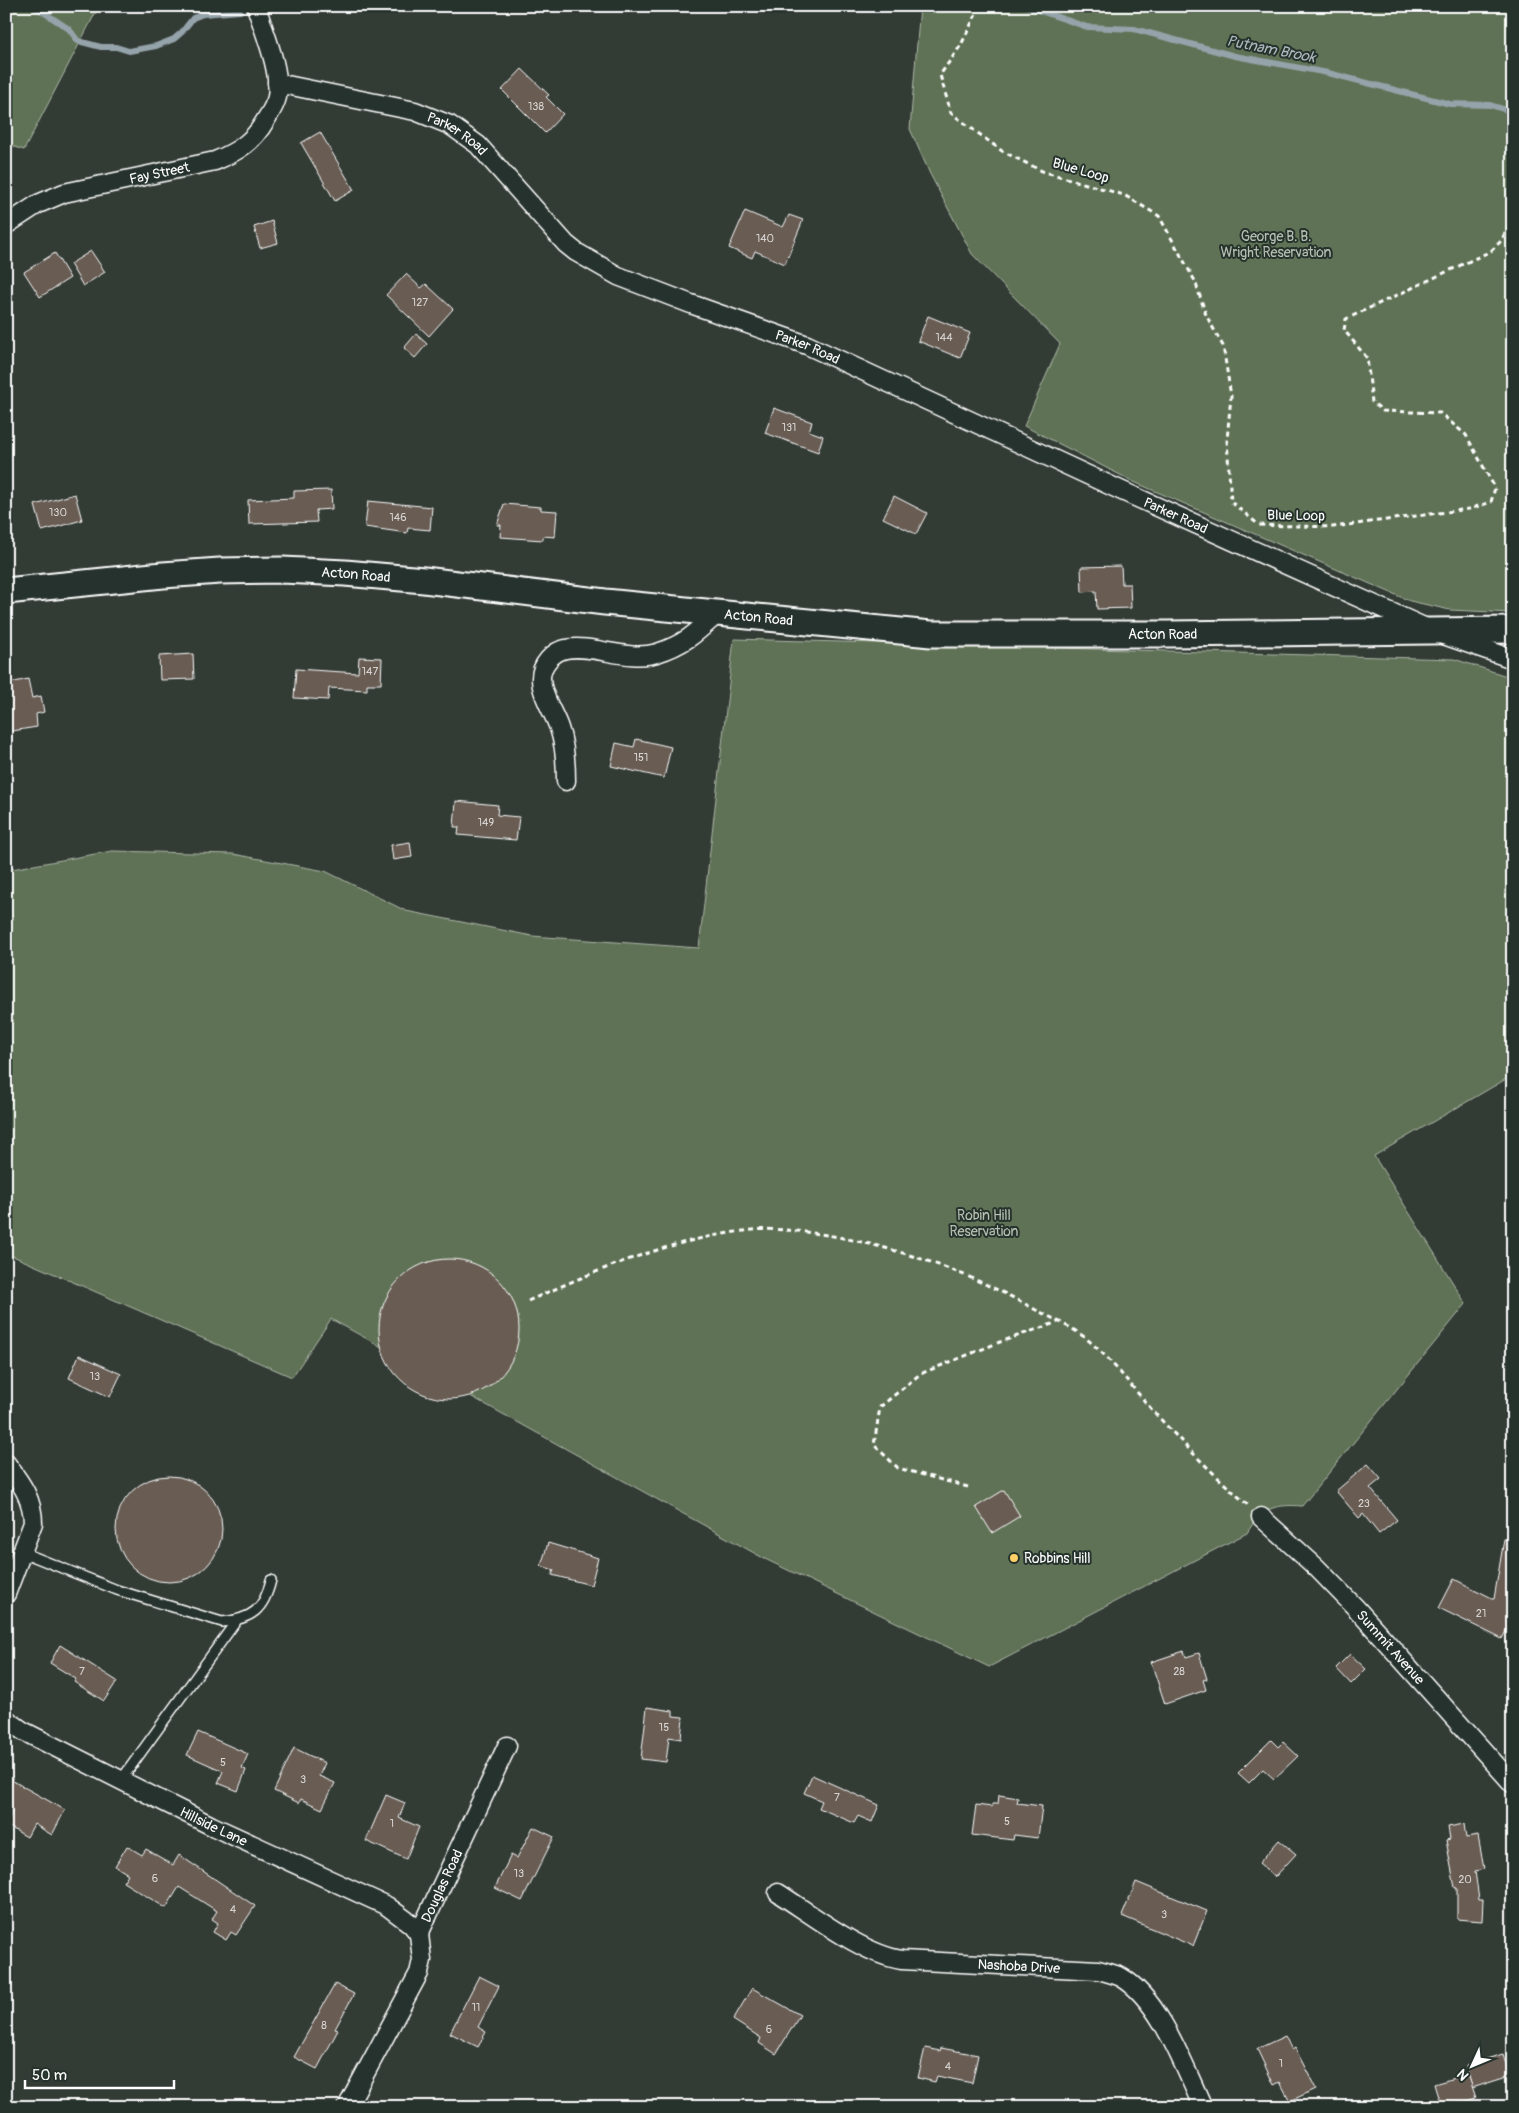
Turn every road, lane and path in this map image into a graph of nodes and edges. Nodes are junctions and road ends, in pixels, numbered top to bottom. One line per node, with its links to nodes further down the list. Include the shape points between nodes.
1 (256, 6): 3 (street)
2 (980, 6): 4 (path, Blue Loop, via 961,45 940,75 951,113 1002,151 1042,171 1124,195 1159,216 1195,281 1206,315 1223,346 1231,396 1227,440 1231,502 1259,525 1333,527 1469,509 1491,502 1496,488 1466,435 1440,413 1383,411 1372,402 1367,358 1344,330 1346,319 1491,251 1501,241)
3 (277, 83): 5 (street, Fay Street, via 276,99 264,124 249,142 229,155 177,171 64,193 38,204); 9 (street, Parker Road, via 415,111 441,120 478,146 566,244 618,276 807,345)
4 (1513, 218)
5 (6, 225)
6 (6, 590): 7 (main road, Acton Road, via 220,571 282,570 414,579)
7 (717, 614): 9 (main road, Acton Road, via 932,634); 11 (street, via 686,641 655,654 619,655 566,649 553,654 544,666 541,678 564,748)
8 (1513, 630): 9 (main road, Acton Road)
9 (1435, 632): 10 (street, Parker Road)
10 (1513, 659)
11 (566, 781)
12 (528, 1301): 13 (path, via 598,1270 672,1246 746,1230 777,1229 871,1243 925,1259 976,1279)
13 (1059, 1322): 15 (path, via 920,1374 880,1407 874,1446 898,1468); 16 (path, via 1101,1352 1180,1440)
14 (6, 1464): 17 (street, via 29,1497 33,1511 33,1523)
15 (968, 1487)
16 (1261, 1517): 24 (street, Summit Avenue, via 1355,1607)
17 (22, 1552): 19 (street); 20 (lane, via 117,1590 222,1622)
18 (271, 1580): 20 (lane, via 261,1606 251,1615)
19 (6, 1594)
20 (237, 1620): 23 (lane)
21 (6, 1719): 23 (street, Hillside Lane, via 23,1731)
22 (507, 1746): 26 (street, Douglas Road)
23 (121, 1780): 26 (street, Hillside Lane, via 212,1826 387,1906)
24 (1513, 1784)
25 (778, 1893): 28 (street, Nashoba Drive, via 885,1958 1098,1970 1120,1977 1136,1988 1161,2020)
26 (419, 1934): 27 (street, Douglas Road, via 422,1960 419,1973)
27 (347, 2107)
28 (1203, 2107)

